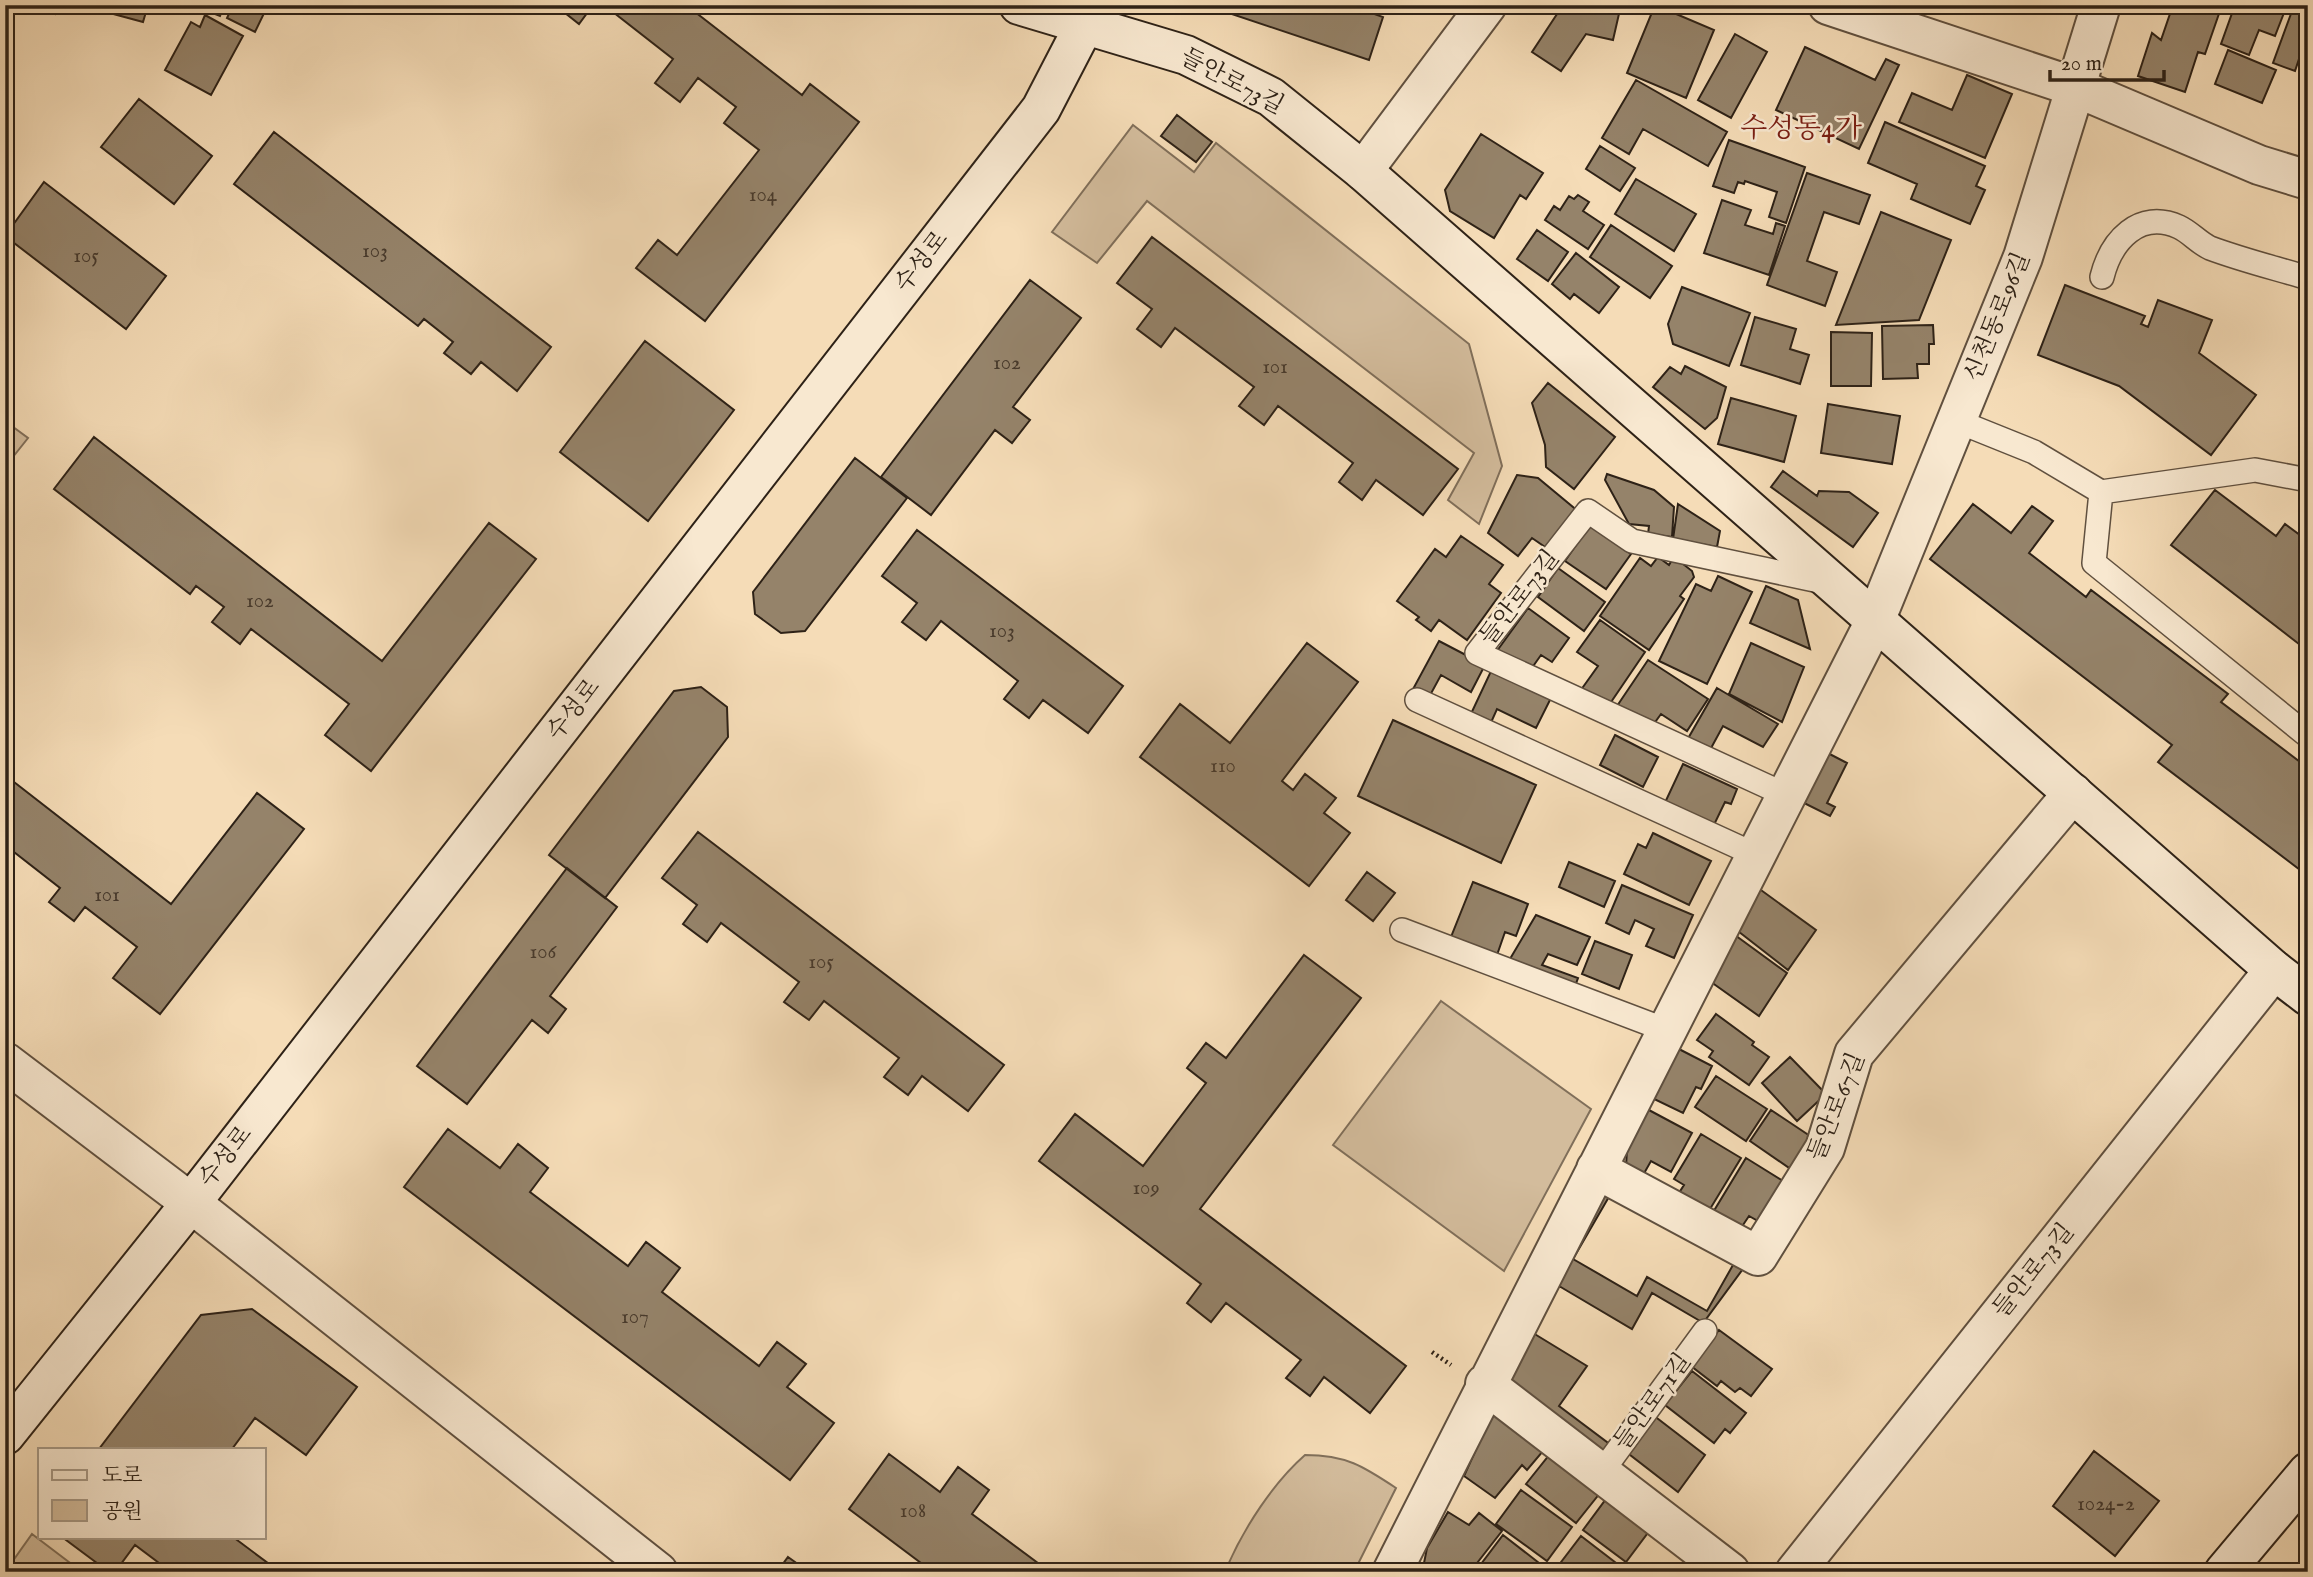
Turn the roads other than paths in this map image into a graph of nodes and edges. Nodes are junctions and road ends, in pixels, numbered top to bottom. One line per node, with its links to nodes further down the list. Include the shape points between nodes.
1 (1019, 5): 5 (street)
2 (1487, 5): 7 (street)
3 (1828, 5): 6 (street)
4 (2101, 5): 6 (street, 신천동로96길)
5 (1084, 26): 7 (street, 들안로73길, via 1186,55 1271,97); 27 (street, 수성로, via 1041,108)
6 (2075, 87): 8 (street, via 2259,165); 11 (street, 신천동로96길, via 2023,257)
7 (1363, 171): 14 (street, 들안로73길)
8 (2308, 180)
9 (2102, 277): 10 (lane, via 2125,232 2140,224 2162,222 2179,227 2207,247)
10 (2308, 278)
11 (1957, 421): 13 (lane, via 2034,452); 15 (street, 신천동로96길)
12 (2308, 480): 13 (lane, via 2255,470)
13 (2101, 492): 17 (lane, via 2094,563)
14 (1832, 583): 15 (street, 들안로73길); 19 (lane, 들안로73길, via 1632,541 1588,511 1477,653)
15 (1875, 621): 18 (street, 들안로73길); 19 (street)
16 (1417, 699): 20 (lane)
17 (2308, 736)
18 (2073, 793): 22 (street, 들안로73길); 26 (street, 들안로67길, via 1854,1054 1825,1147 1758,1256)
19 (1786, 795): 20 (street)
20 (1756, 855): 24 (street)
21 (1402, 930): 24 (lane)
22 (2274, 970): 23 (street, 들안로73길); 36 (street, 들안로73길)
23 (2308, 996)
24 (1667, 1030): 26 (street)
25 (5, 1062): 27 (street)
26 (1596, 1169): 29 (street)
27 (191, 1203): 30 (street, 수성로); 33 (street)
28 (1705, 1331): 32 (lane, 들안로71길)
29 (1485, 1384): 32 (street, 들안로71길); 34 (street)
30 (5, 1435)
31 (2308, 1472): 37 (street)
32 (1601, 1473): 35 (street, 들안로71길)
33 (657, 1572)
34 (1392, 1572)
35 (1730, 1572)
36 (1795, 1572)
37 (2224, 1572)

